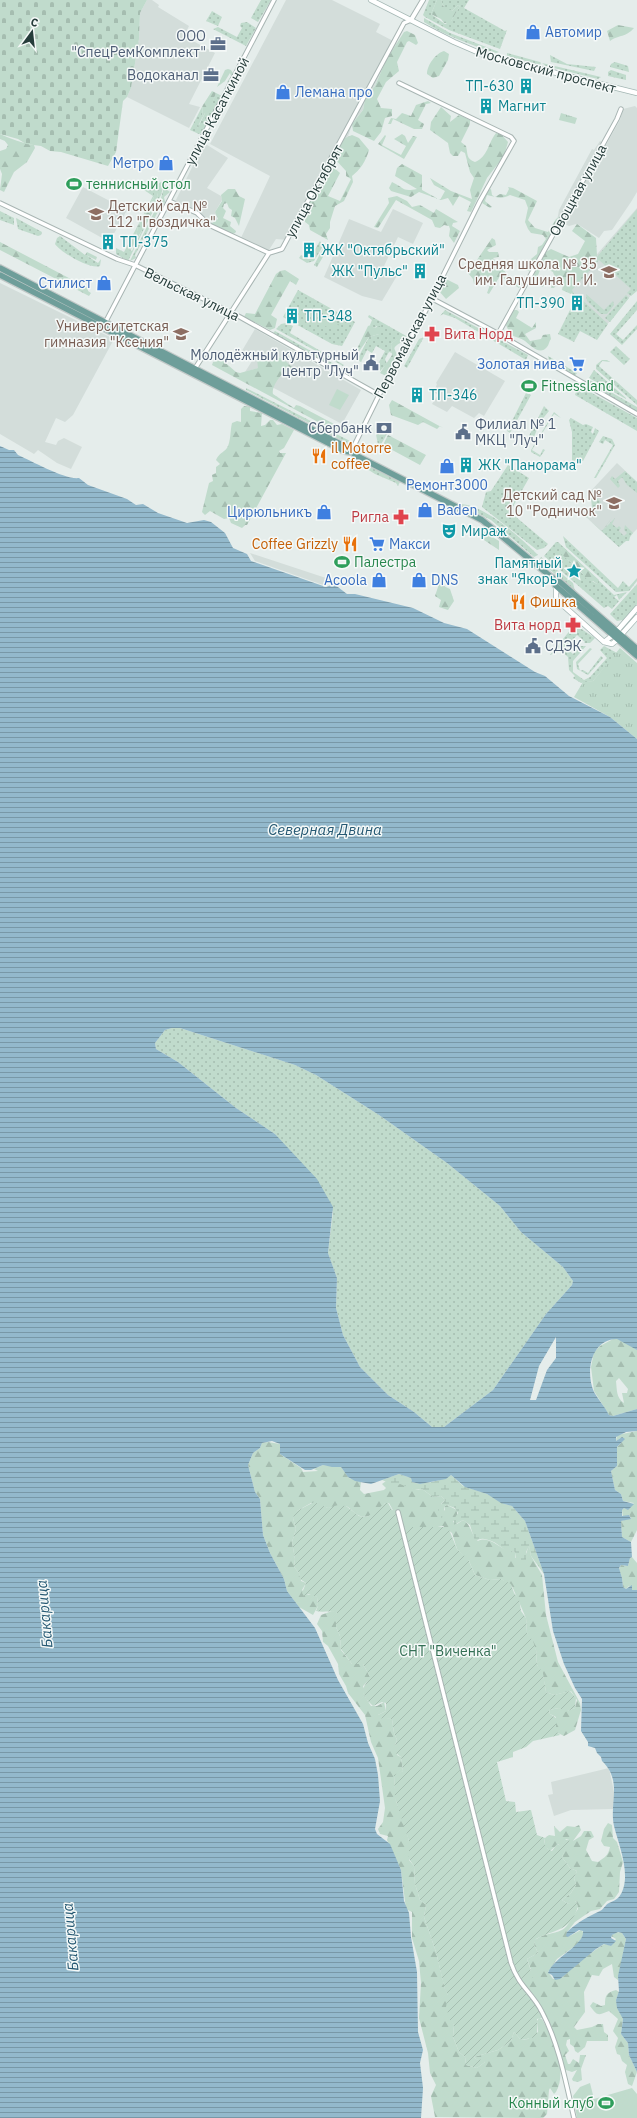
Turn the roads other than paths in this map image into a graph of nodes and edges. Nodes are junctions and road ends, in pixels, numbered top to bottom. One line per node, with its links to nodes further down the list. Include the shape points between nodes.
1 (274, 0): 8 (street, улица Касаткиной)
2 (370, 0): 4 (main road, Московский проспект)
3 (423, 0): 4 (street, улица Октябрят)
4 (411, 20): 6 (main road, Московский проспект, via 484,54); 10 (street, улица Октябрят, via 404,23 282,249)
5 (399, 83): 14 (street, Первомайская улица, via 514,141)
6 (637, 93)
7 (621, 109): 18 (street, Овощная улица, via 618,119)
8 (169, 201): 10 (street, via 197,214 209,225); 11 (street, улица Касаткиной)
9 (0, 203): 11 (street, Вельская улица)
10 (269, 253): 15 (street, улица Октябрят)
11 (135, 266): 15 (street, Вельская улица); 16 (street, улица Касаткиной)
12 (0, 268): 16 (main road)
13 (0, 275): 17 (main road)
14 (431, 298): 18 (street); 20 (street, Первомайская улица)
15 (229, 313): 19 (street, улица Октябрят); 20 (street, Вельская улица)
16 (106, 321): 17 (street, улица Касаткиной); 19 (main road)
17 (103, 327): 19 (main road)
18 (498, 334): 21 (street)
19 (194, 370): 22 (main road, via 344,451)
20 (379, 395): 22 (street, Первомайская улица)
21 (637, 414)
22 (351, 452): 23 (main road, via 482,520)
23 (550, 576): 24 (main road); 27 (main road, via 560,582)
24 (556, 586): 27 (main road); 27 (main road, via 556,599 604,642 612,644)
25 (637, 608): 27 (main road)
26 (637, 617): 27 (main road)
27 (617, 635): 28 (main road); 29 (main road)
28 (637, 649)
29 (637, 656)
30 (398, 1512): 31 (street, via 512,1963 522,1986 538,2005 550,2029)
31 (574, 2118)

